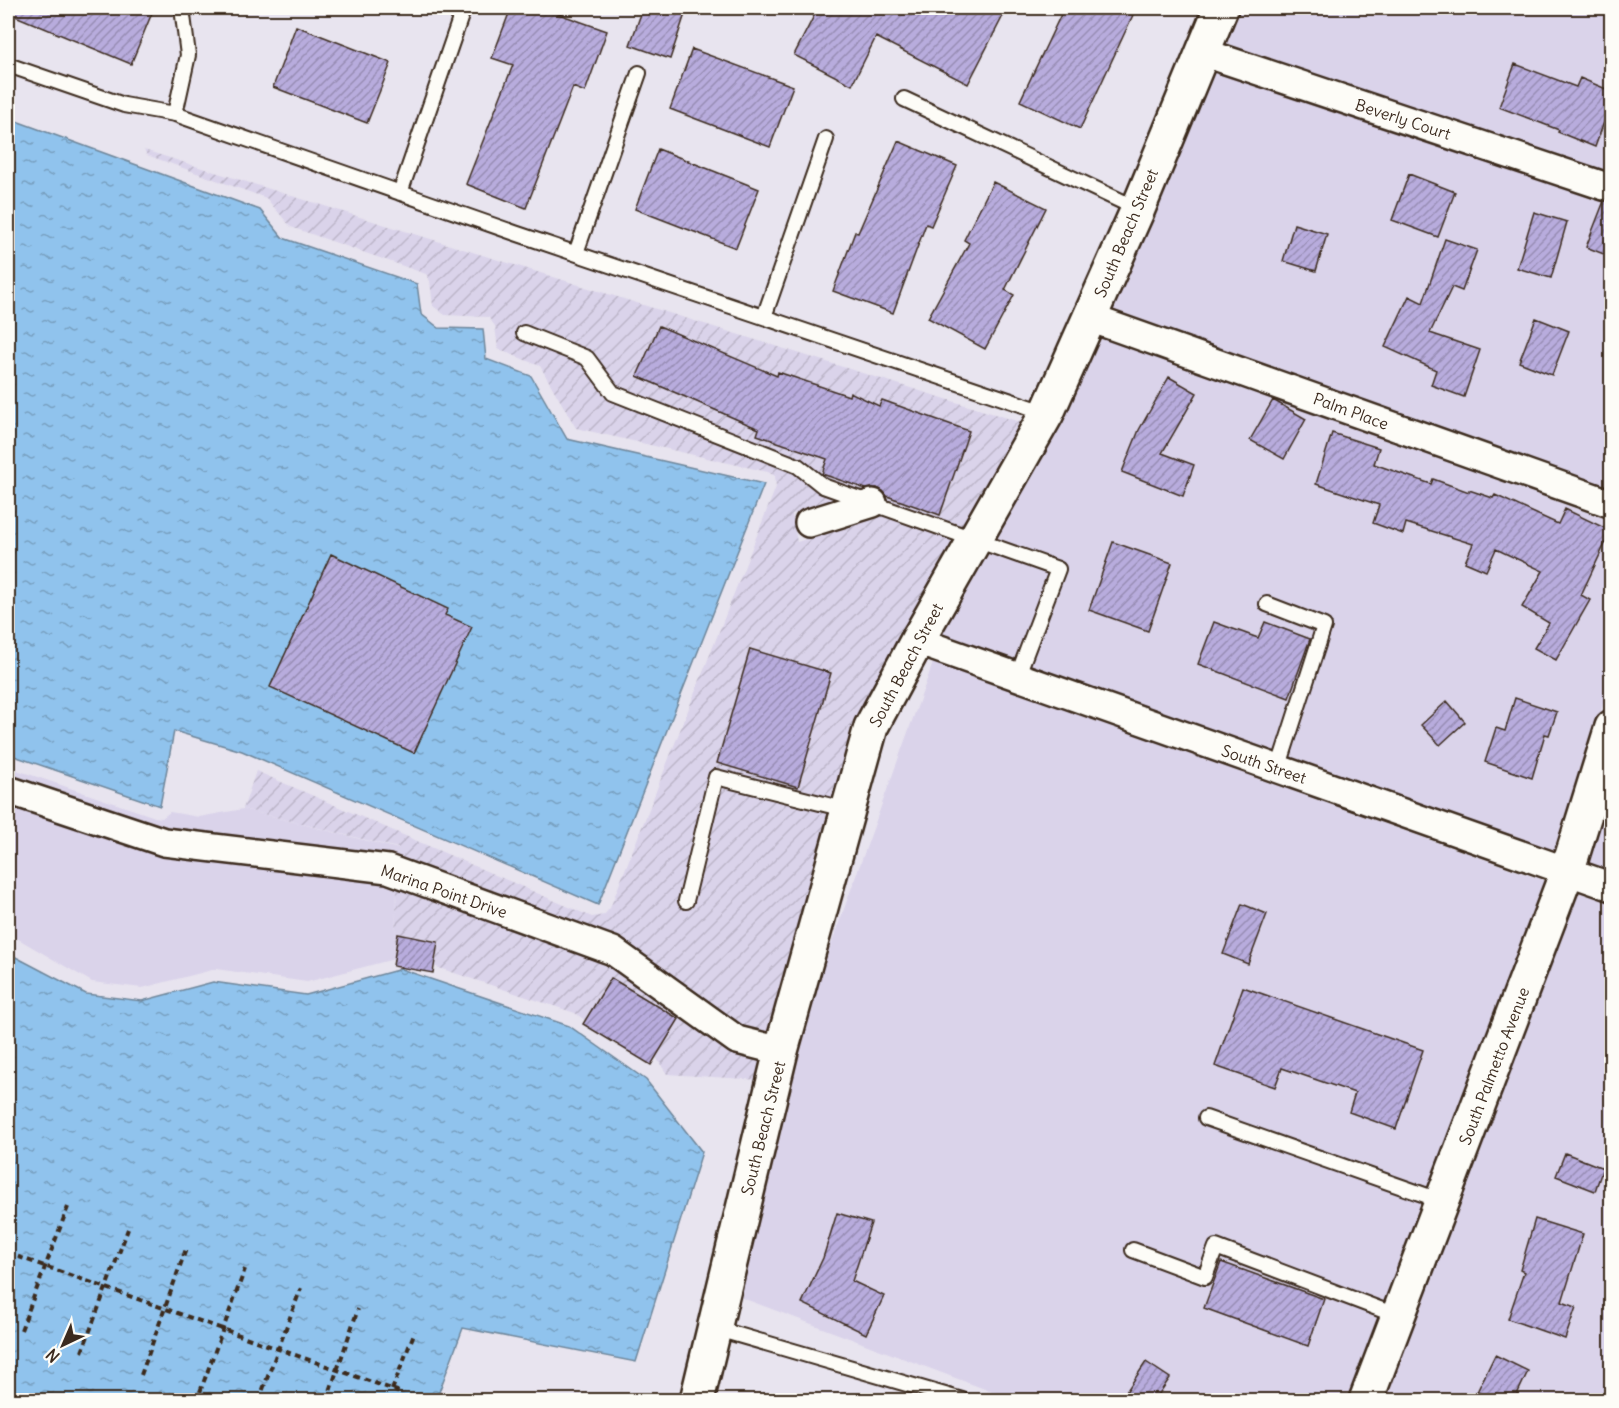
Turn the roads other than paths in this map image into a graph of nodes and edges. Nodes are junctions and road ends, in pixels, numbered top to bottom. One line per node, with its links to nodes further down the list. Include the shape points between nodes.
1 (182, 8): 8 (lane, via 188,55)
2 (1221, 8): 4 (street, South Beach Street)
3 (463, 10): 11 (lane)
4 (1202, 52): 10 (street, Beverly Court); 12 (street, South Beach Street)
5 (8, 65): 8 (lane, via 124,105)
6 (639, 73): 13 (lane)
7 (904, 99): 12 (lane)
8 (175, 114): 11 (lane)
9 (826, 139): 14 (lane)
10 (1604, 186)
11 (400, 193): 13 (lane)
12 (1138, 209): 15 (street, South Beach Street)
13 (576, 253): 14 (lane)
14 (764, 317): 17 (lane)
15 (1090, 318): 17 (street, South Beach Street); 19 (street, Palm Place)
16 (524, 333): 18 (lane, via 587,358 613,393 798,466 823,486)
17 (1047, 413): 21 (street, South Beach Street)
18 (873, 503): 20 (street); 21 (lane)
19 (1611, 504)
20 (809, 523)
21 (975, 539): 23 (street, South Beach Street); 24 (lane, via 1058,569)
22 (1267, 604): 26 (lane, via 1324,626)
23 (917, 641): 24 (street, South Street); 28 (street, South Beach Street, via 872,727)
24 (1017, 677): 26 (street, South Street)
25 (1611, 727): 29 (street, South Palmetto Avenue)
26 (1278, 770): 29 (street, South Street)
27 (8, 790): 32 (street, Marina Point Drive, via 164,842 388,869 613,951 737,1040)
28 (848, 810): 31 (lane, via 716,777); 32 (street, South Beach Street)
29 (1567, 872): 30 (street, South Street); 34 (street, South Palmetto Avenue)
30 (1611, 887)
31 (686, 901)
32 (781, 1051): 37 (street, South Beach Street)
33 (1206, 1118): 34 (lane)
34 (1442, 1201): 36 (street, South Palmetto Avenue)
35 (1133, 1250): 36 (lane, via 1204,1277 1216,1247)
36 (1398, 1316): 40 (street, South Palmetto Avenue)
37 (714, 1328): 38 (street, South Beach Street); 39 (lane)
38 (697, 1401)
39 (962, 1401)
40 (1366, 1401)

